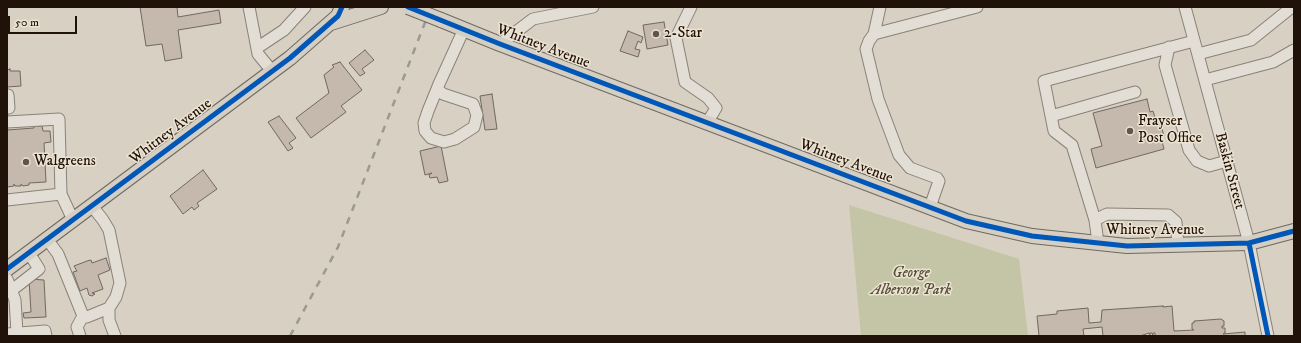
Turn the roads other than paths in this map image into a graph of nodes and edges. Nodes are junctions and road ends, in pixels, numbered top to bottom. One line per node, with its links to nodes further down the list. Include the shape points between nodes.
1 (249, 7): 18 (street)
2 (305, 7): 18 (street, via 284,30)
3 (342, 7): 12 (main road, Whitney Avenue, via 338,16)
4 (380, 7): 12 (main road)
5 (408, 7): 13 (main road, Whitney Avenue, bridge)
6 (593, 7): 16 (street, via 533,19)
7 (691, 7): 29 (street, via 676,38 685,82 708,98 716,108)
8 (880, 7): 14 (street)
9 (977, 7): 14 (street)
10 (1185, 7): 15 (street, Baskin Street)
11 (1292, 7): 20 (street, via 1251,40)
12 (329, 24): 21 (main road, Whitney Avenue)
13 (464, 29): 16 (main road, Whitney Avenue); 23 (street)
14 (874, 34): 34 (street, via 866,49 878,99 899,155 910,168 939,181)
15 (1194, 41): 17 (street); 20 (street, Baskin Street)
16 (500, 44): 29 (main road, Whitney Avenue)
17 (1168, 47): 27 (street, via 1044,81); 30 (street, via 1165,65 1189,150 1197,161 1209,166)
18 (257, 48): 21 (street, via 258,54)
19 (1294, 50): 22 (street, via 1273,62)
20 (1198, 54): 22 (street, Baskin Street)
21 (272, 71): 33 (main road, Whitney Avenue)
22 (1205, 80): 30 (street, Baskin Street)
23 (437, 89): 23 (street, via 424,123 425,132 431,138 444,142 455,139 474,127 478,115 473,104 443,94)
24 (1135, 92): 27 (street)
25 (8, 94): 26 (street)
26 (7, 108)
27 (1051, 116): 36 (street, via 1054,131 1072,145)
28 (7, 122): 31 (street, via 59,119)
29 (707, 123): 34 (main road, Whitney Avenue)
30 (1227, 161): 40 (street, Baskin Street)
31 (61, 194): 32 (street); 35 (street)
32 (7, 200)
33 (92, 206): 35 (main road, Whitney Avenue); 46 (street, via 109,230 120,283)
34 (930, 207): 39 (main road, Whitney Avenue, via 966,221 1032,236)
35 (73, 220): 38 (main road, Whitney Avenue)
36 (1095, 220): 39 (street); 41 (street, via 1107,214 1168,215 1176,222)
37 (1294, 231): 40 (main road, Whitney Avenue)
38 (47, 239): 42 (main road, Whitney Avenue); 47 (street, via 58,254)
39 (1098, 243): 41 (main road, Whitney Avenue, via 1127,246)
40 (1249, 243): 41 (main road, Whitney Avenue); 52 (street, Baskin Street)
41 (1178, 245)
42 (29, 253): 43 (main road, Whitney Avenue); 45 (street, via 39,269)
43 (7, 269)
44 (7, 279): 45 (street)
45 (12, 290): 48 (street)
46 (109, 308): 47 (street, via 87,317); 51 (street, via 109,320)
47 (83, 316): 50 (street, via 77,327)
48 (12, 334): 49 (street, via 45,331)
49 (46, 336)
50 (80, 336)
51 (115, 336)
52 (1268, 336)

